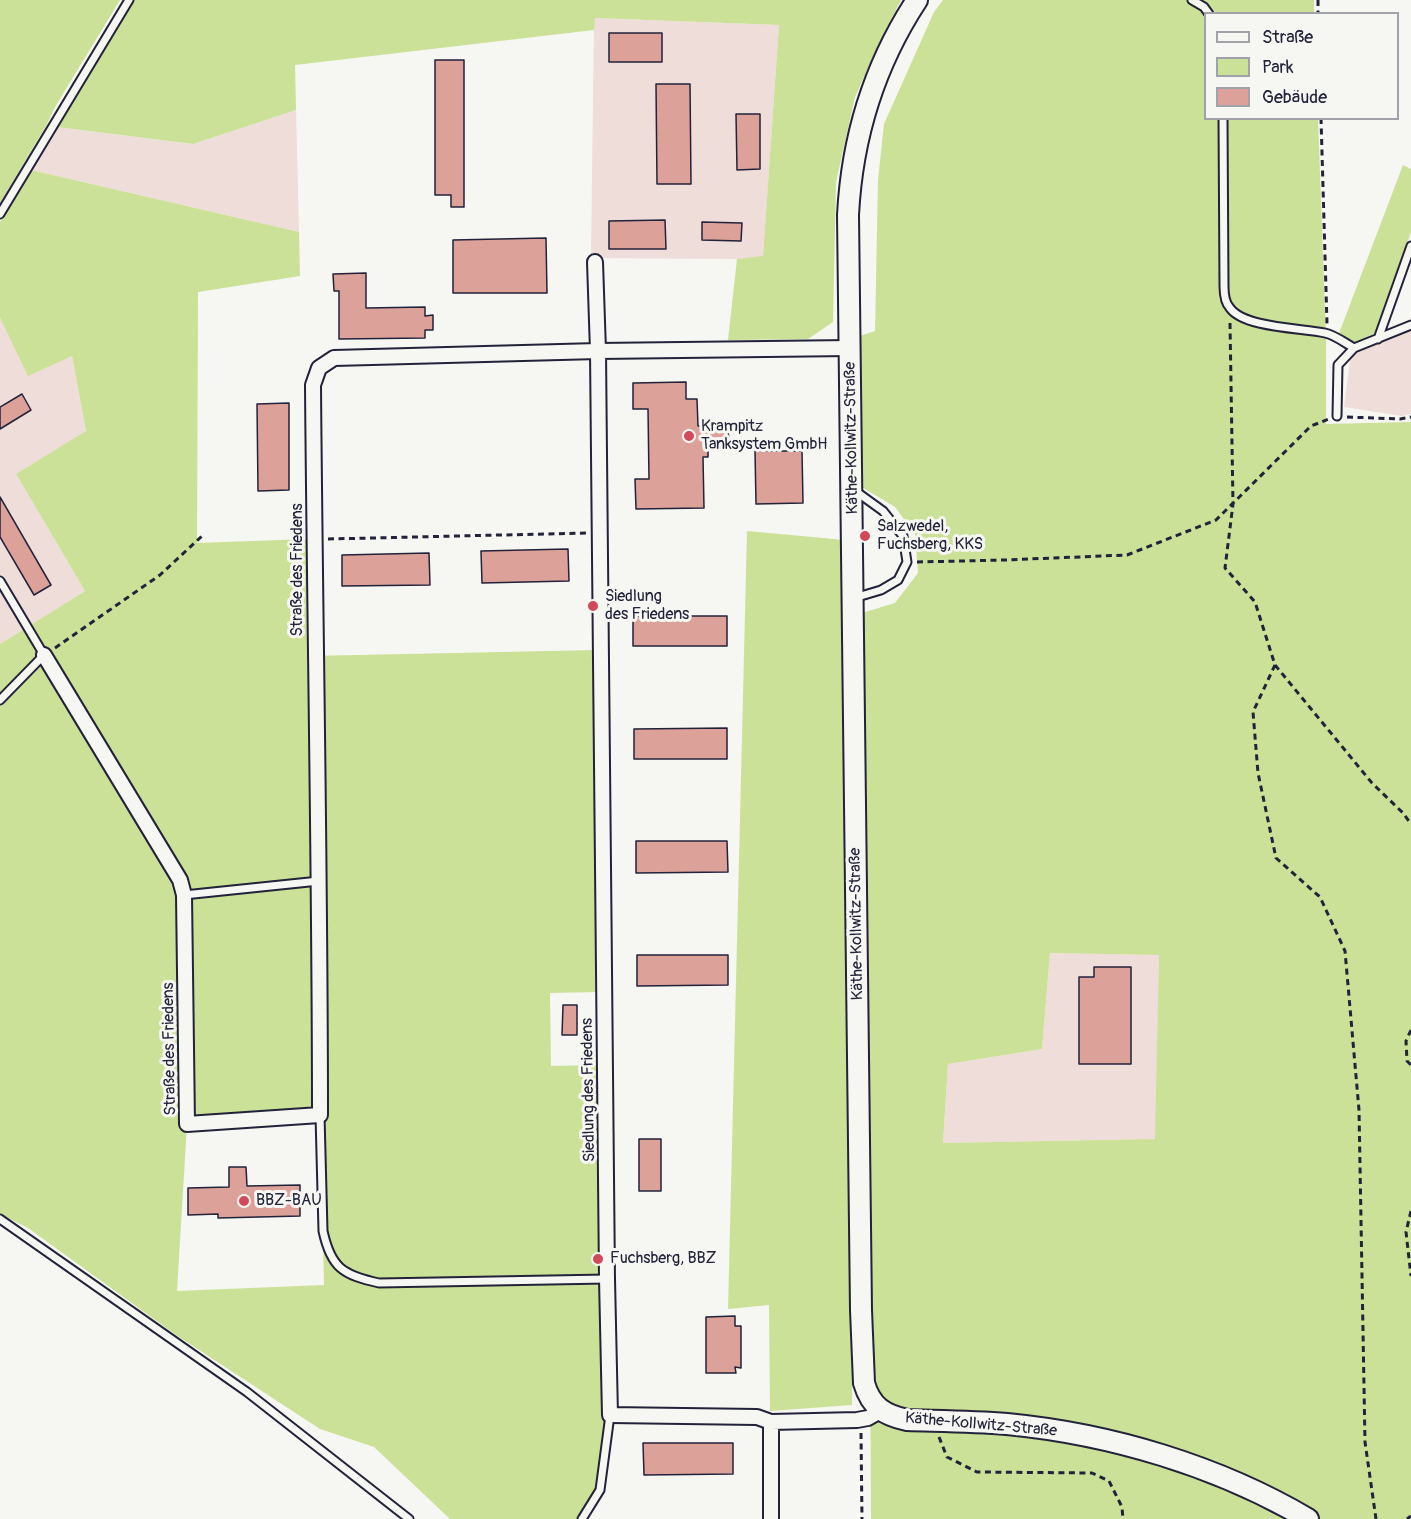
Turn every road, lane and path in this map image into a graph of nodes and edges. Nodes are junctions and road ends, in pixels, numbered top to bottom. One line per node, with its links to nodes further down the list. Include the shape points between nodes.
1 (129, 0): 7 (lane)
2 (917, 0): 14 (main road, Käthe-Kollwitz-Straße, via 879,72 854,157 848,214)
3 (1192, 0): 4 (lane)
4 (1208, 12)
5 (1223, 120): 10 (lane, via 1224,286)
6 (1321, 120): 12 (path)
7 (0, 214)
8 (1411, 246): 13 (lane)
9 (596, 262): 16 (street, Siedlung des Friedens)
10 (1230, 309): 12 (lane, via 1260,324); 20 (path)
11 (1410, 329): 13 (lane)
12 (1327, 333): 15 (lane)
13 (1378, 339): 15 (lane)
14 (850, 348): 16 (street); 19 (main road, Käthe-Kollwitz-Straße)
15 (1354, 348): 17 (lane, via 1338,365)
16 (598, 351): 21 (street, Siedlung des Friedens); 23 (street, Straße des Friedens, via 334,358 319,368 313,385)
17 (1337, 416): 18 (path); 20 (path, via 1311,426)
18 (1411, 417)
19 (852, 489): 24 (lane, via 883,511 903,536); 26 (main road, Käthe-Kollwitz-Straße)
20 (1233, 504): 24 (path, via 1216,520 1127,555); 28 (path, via 1225,568 1255,602)
21 (599, 533): 23 (path); 39 (street, Siedlung des Friedens)
22 (202, 536): 27 (path, via 160,575)
23 (314, 539): 31 (street, Straße des Friedens)
24 (907, 562): 26 (lane, via 898,580)
25 (0, 581): 27 (lane)
26 (854, 598): 40 (main road, Käthe-Kollwitz-Straße, via 862,1330 864,1383)
27 (44, 656): 29 (lane); 32 (street, Straße des Friedens, via 180,880)
28 (1275, 665): 30 (path, via 1372,783); 52 (path, via 1253,712 1257,773 1276,858 1320,897 1345,951 1359,1110 1365,1442)
29 (0, 700)
30 (1411, 823)
31 (319, 881): 32 (lane); 35 (street, Straße des Friedens)
32 (184, 895): 35 (street, Straße des Friedens, via 187,1124)
33 (1411, 1030): 34 (path, via 1406,1041 1407,1061)
34 (1411, 1065)
35 (320, 1115): 39 (lane, via 322,1231 326,1247 341,1269 379,1283)
36 (1411, 1211): 38 (path, via 1406,1232)
37 (0, 1219): 46 (lane, via 247,1392)
38 (1411, 1276)
39 (607, 1279): 41 (street, Siedlung des Friedens)
40 (879, 1409): 42 (street); 43 (main road, Käthe-Kollwitz-Straße, via 907,1420)
41 (610, 1415): 44 (street, via 757,1417); 47 (lane, via 600,1490)
42 (861, 1419): 44 (street); 49 (path)
43 (939, 1421): 50 (path, via 939,1436 947,1458 977,1472 1092,1473 1109,1481 1122,1507); 51 (main road, Käthe-Kollwitz-Straße, via 1010,1424 1106,1440 1218,1476)
44 (771, 1422): 48 (street)
45 (1411, 1516): 53 (path)
46 (409, 1519)
47 (582, 1519)
48 (771, 1519)
49 (862, 1519)
50 (1123, 1519)
51 (1308, 1519)
52 (1376, 1519)
53 (1407, 1519)

